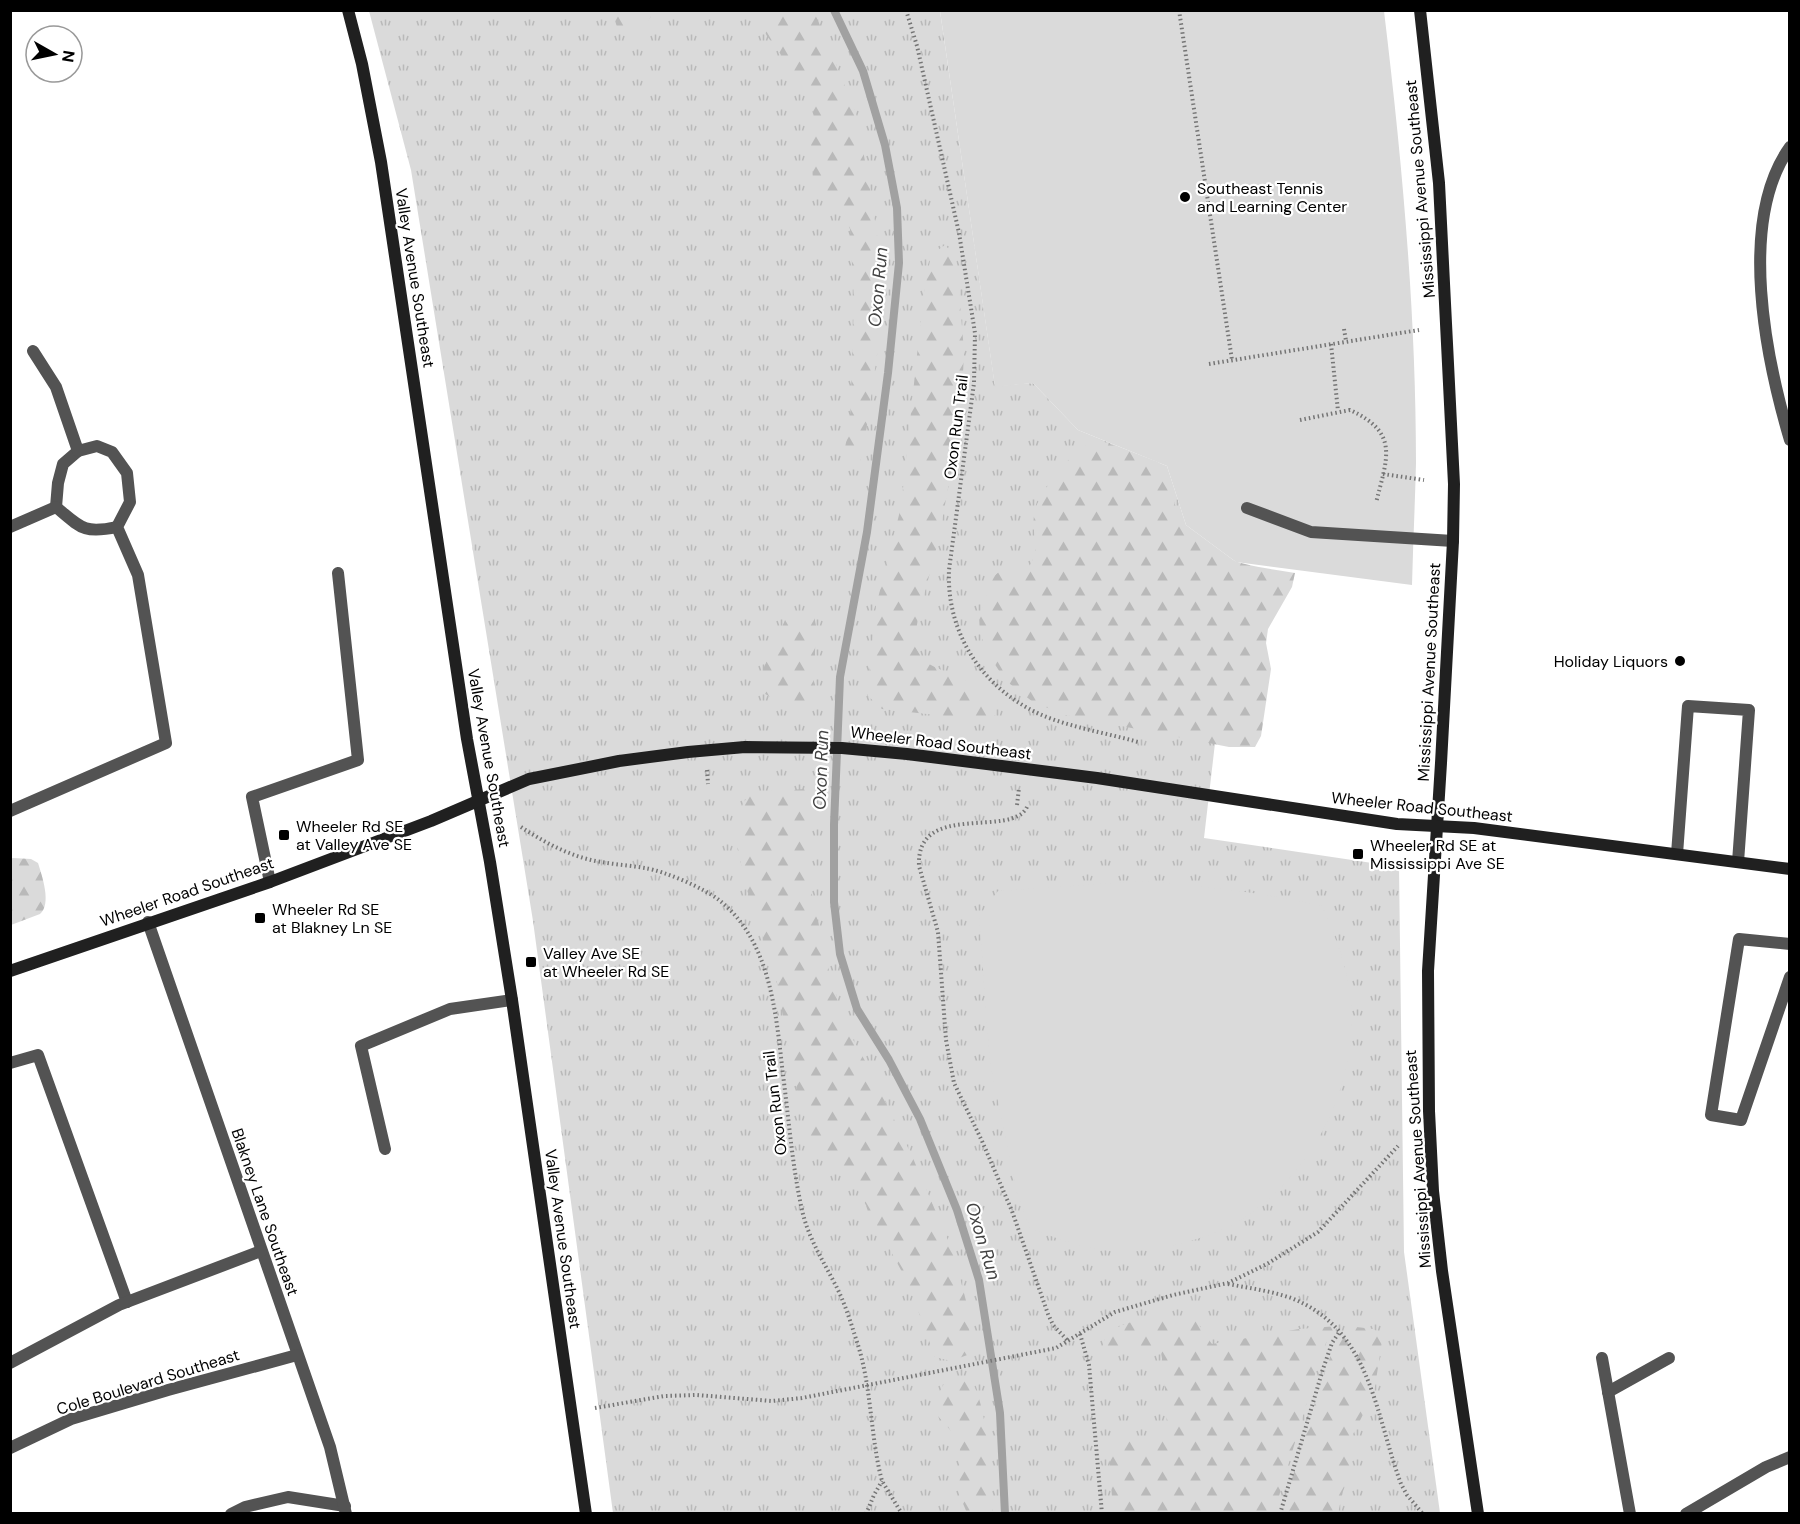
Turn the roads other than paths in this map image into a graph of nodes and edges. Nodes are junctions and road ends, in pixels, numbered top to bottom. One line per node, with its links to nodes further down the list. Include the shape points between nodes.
1 (348, 10): 13 (main road, Valley Avenue Southeast, via 381,162)
2 (1420, 10): 11 (main road, Mississippi Avenue Southeast, via 1444,266 1453,438)
3 (1790, 147): 5 (street, via 1770,186 1761,239 1768,354)
4 (33, 351): 6 (street, via 56,387)
5 (1790, 440)
6 (78, 451): 7 (street, via 63,464); 10 (street, via 97,446 112,452 127,473 130,502)
7 (56, 507): 9 (street); 10 (street, via 80,527 97,531)
8 (1248, 507): 11 (street, via 1311,532)
9 (10, 527)
10 (117, 527): 14 (street, via 138,575 166,743)
11 (1453, 541): 15 (main road, Mississippi Avenue Southeast)
12 (338, 573): 19 (street, via 358,760 252,797)
13 (479, 800): 15 (main road, Wheeler Road Southeast, via 529,779 619,761 715,749 809,746 874,750 1097,778 1397,824); 19 (main road, Wheeler Road Southeast); 24 (main road, Valley Avenue Southeast)
14 (10, 811)
15 (1436, 826): 16 (main road, Wheeler Road Southeast); 39 (main road, Mississippi Avenue Southeast, via 1428,971 1430,1143 1442,1271)
16 (1677, 854): 17 (main road, Wheeler Road Southeast); 17 (street, via 1688,706 1749,710)
17 (1738, 862): 18 (main road, Wheeler Road Southeast)
18 (1790, 868)
19 (270, 882): 20 (main road, Wheeler Road Southeast)
20 (148, 922): 22 (main road, Wheeler Road Southeast); 27 (street, Blakney Lane Southeast)
21 (1790, 944): 23 (street, via 1739,939 1711,1115 1741,1120)
22 (10, 971)
23 (1790, 977)
24 (512, 1000): 26 (street, via 450,1009 360,1046); 38 (main road, Valley Avenue Southeast)
25 (10, 1063): 28 (street, via 38,1054)
26 (385, 1149)
27 (261, 1251): 28 (street); 29 (street, Blakney Lane Southeast)
28 (127, 1302): 32 (street)
29 (297, 1355): 34 (street, Cole Boulevard Southeast, via 71,1419); 36 (street, Blakney Lane Southeast, via 330,1447)
30 (1602, 1358): 33 (street)
31 (1669, 1358): 33 (street)
32 (10, 1363)
33 (1608, 1392): 40 (street)
34 (10, 1448)
35 (1790, 1457): 41 (street)
36 (346, 1510): 37 (street, via 288,1497)
37 (231, 1514)
38 (586, 1514)
39 (1478, 1514)
40 (1630, 1514)
41 (1686, 1514)

